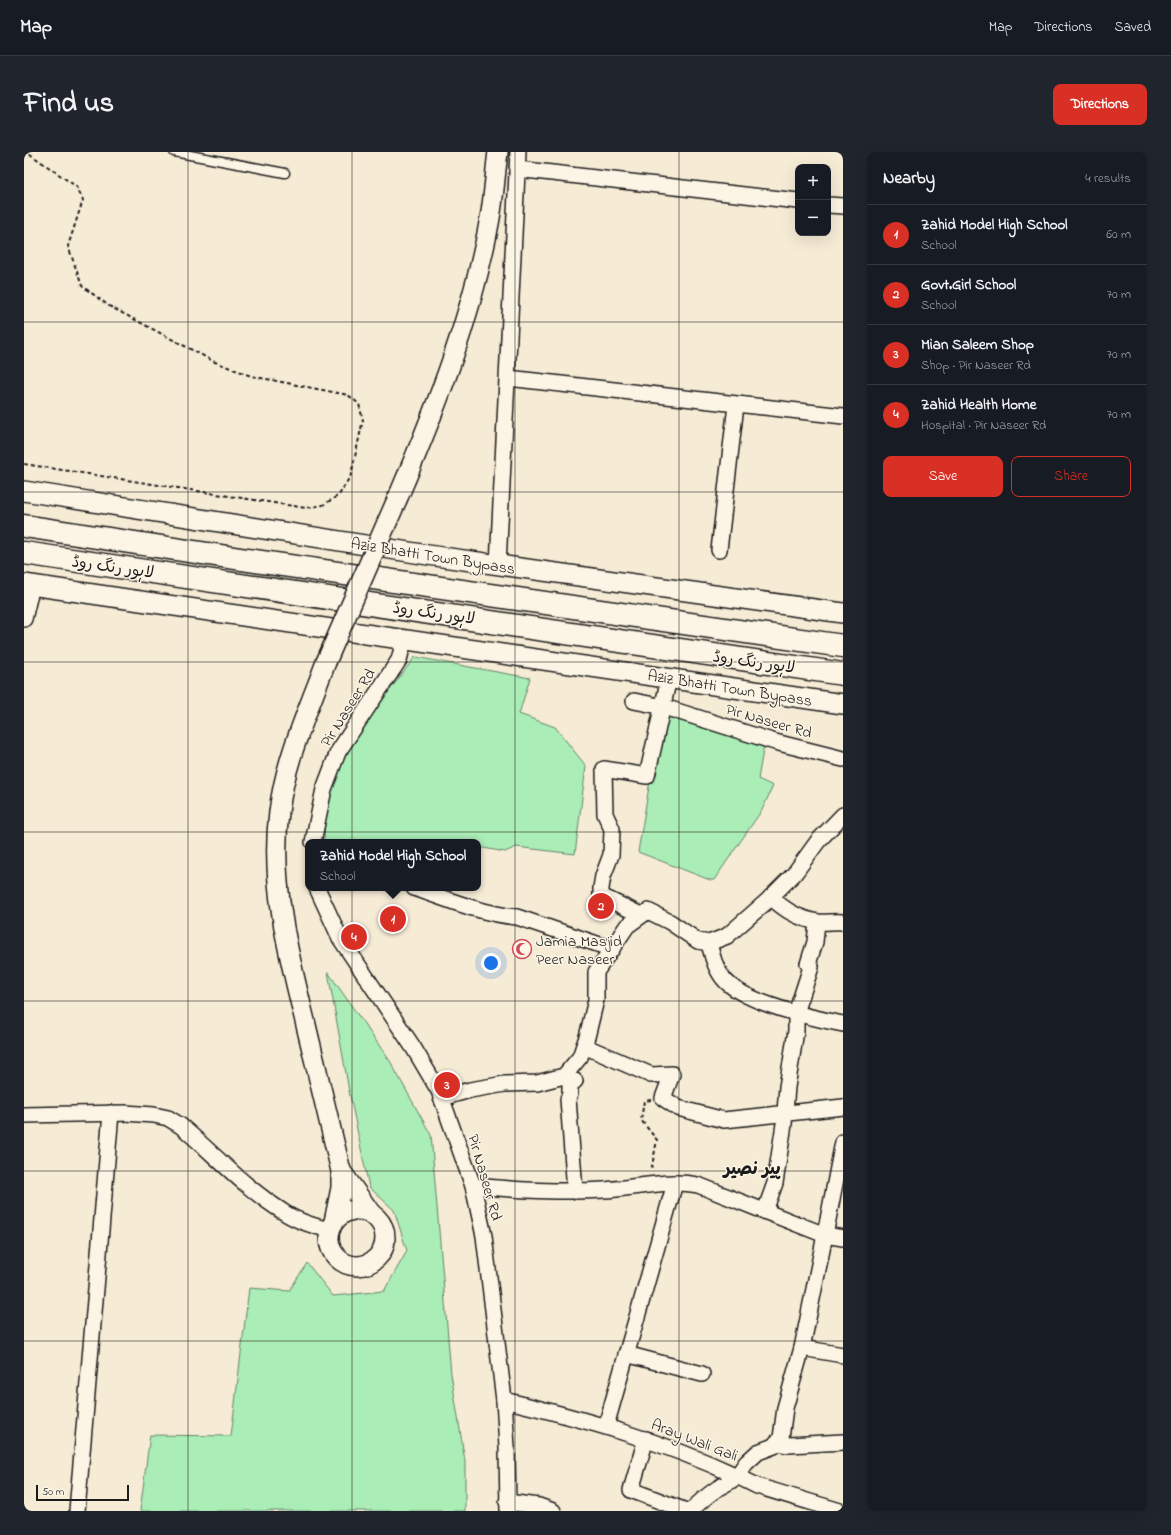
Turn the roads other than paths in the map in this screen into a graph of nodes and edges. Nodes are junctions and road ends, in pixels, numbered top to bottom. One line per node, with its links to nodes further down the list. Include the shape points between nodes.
1 (174, 152): 5 (lane)
2 (498, 152): 48 (street, bridge, via 490,217 480,266 429,425 326,662 294,747 278,812 277,874 289,957)
3 (518, 152): 4 (street)
4 (517, 169): 6 (street); 9 (street)
5 (284, 173)
6 (795, 201)
7 (831, 204): 8 (street)
8 (843, 206)
9 (508, 378): 10 (street); 16 (street)
10 (736, 404): 11 (street); 14 (street)
11 (843, 416)
12 (24, 491): 16 (street, Aziz Bhatti Town Bypass, via 106,506)
13 (24, 526): 21 (highway, لاہور رنگ روڈ)
14 (719, 550)
15 (24, 553): 22 (highway, لاہور رنگ روڈ)
16 (498, 565): 18 (street, Aziz Bhatti Town Bypass)
17 (28, 585): 19 (street); 20 (street, Aziz Bhatti Town Bypass)
18 (843, 613)
19 (24, 619)
20 (404, 640): 23 (street, Aziz Bhatti Town Bypass); 29 (street, Pir Naseer Rd, via 399,660 338,752 324,789)
21 (843, 646)
22 (843, 674)
23 (669, 678): 25 (street, Aziz Bhatti Town Bypass); 26 (street)
24 (634, 701): 26 (street, Pir Naseer Rd)
25 (843, 704)
26 (664, 707): 27 (street, Pir Naseer Rd, via 775,742); 33 (street, via 647,776 604,770 605,814 612,829 611,855 602,882 601,896)
27 (843, 759)
28 (843, 815): 32 (street)
29 (315, 839)
30 (318, 891): 42 (street, Pir Naseer Rd, via 340,938 413,1047)
31 (423, 891): 37 (street, via 472,907 517,917)
32 (771, 898): 34 (street, via 798,916); 36 (street, via 727,936)
33 (641, 915): 36 (street, via 648,911 698,941); 37 (street, via 627,926)
34 (817, 922): 35 (street); 38 (street, via 815,942 808,964 811,968)
35 (843, 922)
36 (709, 943): 38 (street, via 723,979 746,995)
37 (612, 949): 40 (street, via 596,972 596,1000)
38 (796, 1013): 39 (street); 45 (street)
39 (843, 1024)
40 (584, 1046): 42 (street, via 580,1057 564,1076 538,1083 505,1084 470,1090); 45 (street, via 650,1075 672,1074 663,1098 678,1108 724,1120)
41 (575, 1081): 51 (street, via 570,1084 568,1099)
42 (442, 1098): 50 (street, Pir Naseer Rd)
43 (843, 1107): 45 (street)
44 (110, 1113): 46 (street); 54 (street, via 168,1118 181,1126 251,1189 282,1212 301,1221); 68 (street)
45 (785, 1114): 53 (street, via 775,1182)
46 (24, 1115)
47 (843, 1142): 55 (street)
48 (341, 1171): 52 (street); 54 (street, via 340,1194)
49 (675, 1183): 51 (street); 53 (street, via 698,1185); 58 (street)
50 (473, 1186): 51 (street, via 526,1191); 61 (street, Pir Naseer Rd, via 485,1243)
51 (575, 1191)
52 (370, 1212): 54 (street, via 346,1212); 54 (street, via 383,1225 385,1243 379,1255 369,1264 351,1265 339,1259 331,1248)
53 (765, 1212): 55 (street)
54 (332, 1226)
55 (824, 1235): 56 (street); 57 (street)
56 (843, 1238)
57 (802, 1348): 59 (street); 65 (street, via 785,1408 781,1438)
58 (626, 1354): 60 (street); 62 (street)
59 (843, 1355)
60 (702, 1374)
61 (504, 1400): 62 (street, Aray Wali Gali); 67 (street, Pir Naseer Rd)
62 (606, 1426): 63 (street, Aray Wali Gali)
63 (646, 1439): 66 (street, Aray Wali Gali); 70 (street, via 631,1490)
64 (843, 1442): 65 (street, via 822,1445)
65 (776, 1443): 66 (street, Aray Wali Gali, via 758,1452)
66 (737, 1476): 71 (street, via 732,1482 704,1498); 72 (street, via 757,1486)
67 (508, 1507): 69 (street, via 539,1506)
68 (77, 1511)
69 (553, 1511)
70 (686, 1511)
71 (691, 1511)
72 (837, 1511)

